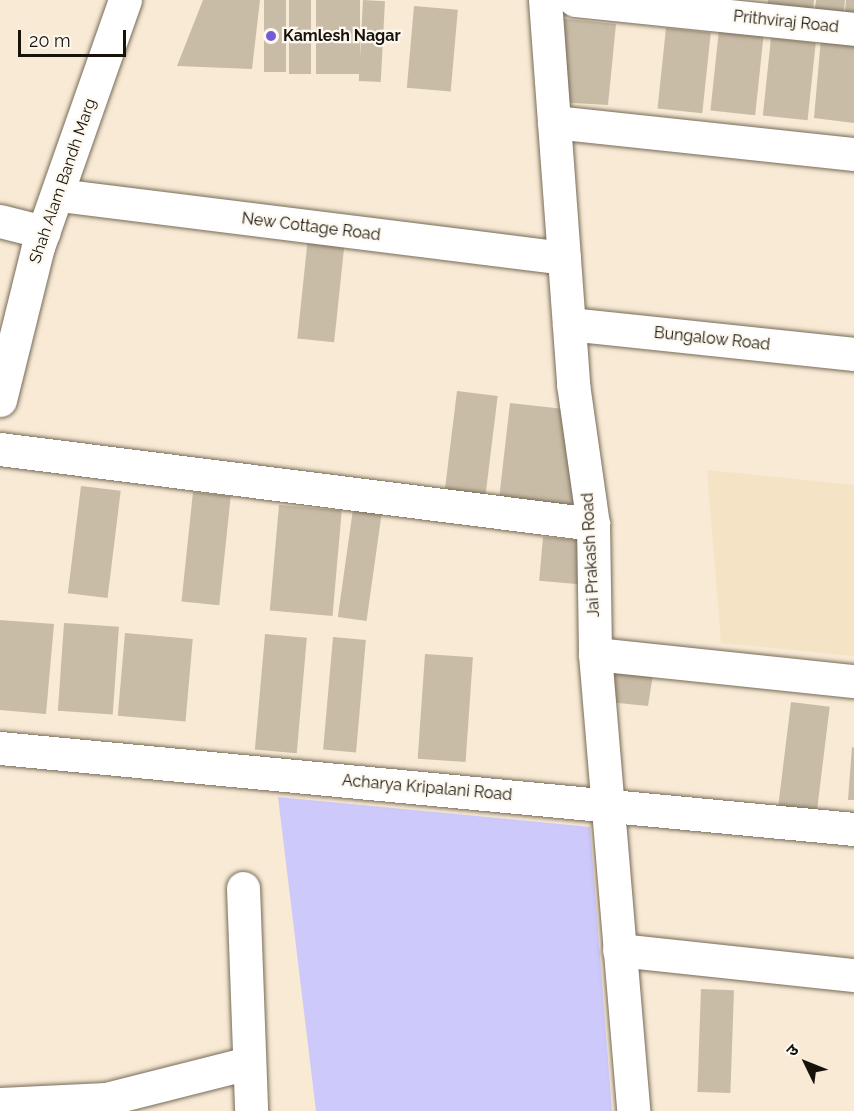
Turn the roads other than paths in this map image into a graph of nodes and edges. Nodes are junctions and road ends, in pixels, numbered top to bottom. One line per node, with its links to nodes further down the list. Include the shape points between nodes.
1 (125, 0): 7 (street, Shah Alam Bandh Marg)
2 (545, 0): 5 (street, Jai Prakash Road)
3 (575, 0): 4 (street, Prithviraj Road)
4 (854, 29)
5 (554, 122): 6 (street); 10 (street, Jai Prakash Road)
6 (854, 154)
7 (59, 195): 9 (street, Shah Alam Bandh Marg); 10 (street, New Cottage Road)
8 (0, 222): 9 (street)
9 (44, 232): 13 (street, Shah Alam Bandh Marg)
10 (564, 258): 11 (street, Jai Prakash Road)
11 (569, 324): 12 (street, Bungalow Road); 15 (street, Jai Prakash Road)
12 (854, 354)
13 (0, 400)
14 (0, 448): 15 (street)
15 (593, 524): 16 (street, Jai Prakash Road)
16 (595, 654): 17 (street); 19 (street, Jai Prakash Road)
17 (854, 681)
18 (0, 748): 19 (street, Acharya Kripalani Road)
19 (607, 805): 20 (street, Acharya Kripalani Road); 22 (street, Jai Prakash Road)
20 (854, 829)
21 (243, 888): 24 (street)
22 (619, 950): 23 (street); 27 (street, Jai Prakash Road)
23 (854, 975)
24 (248, 1063): 25 (street, via 106,1099); 26 (street)
25 (0, 1104)
26 (251, 1111)
27 (633, 1111)

